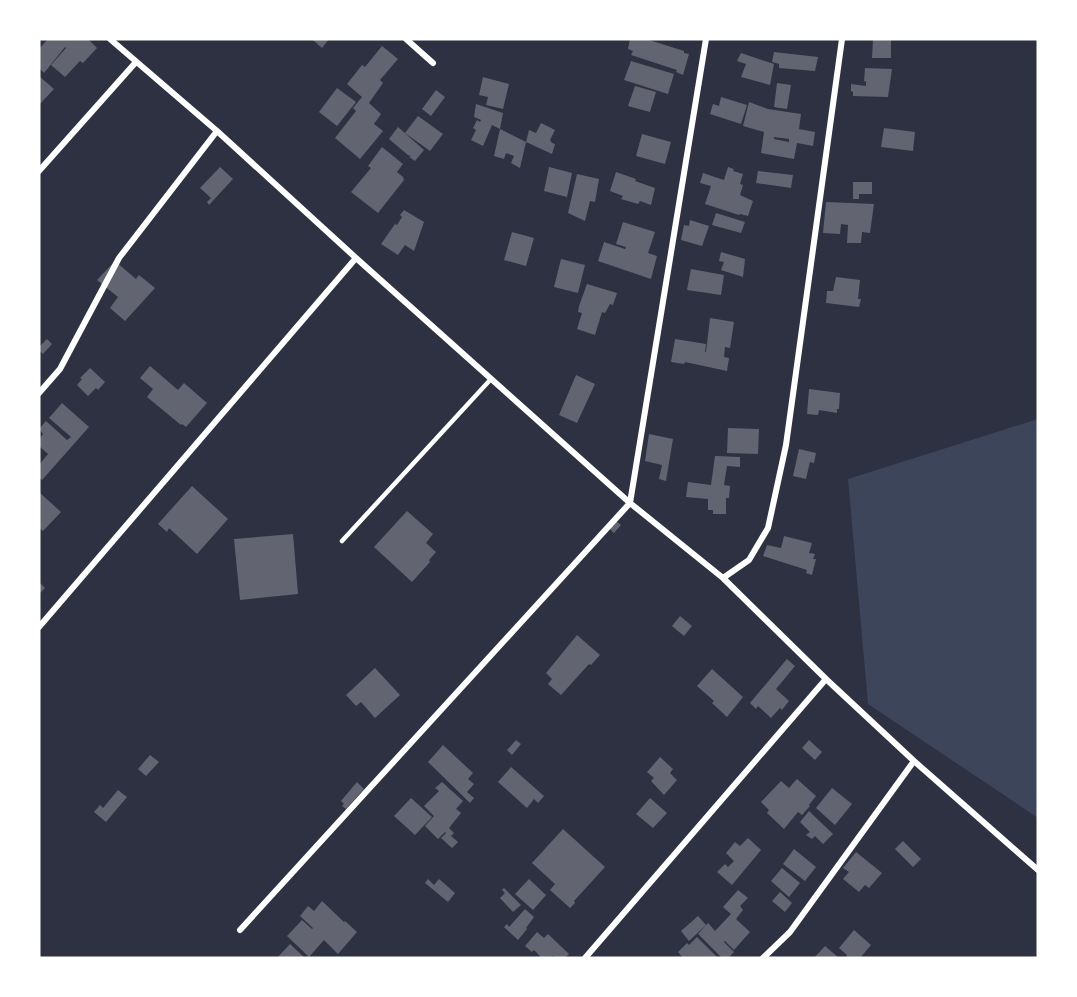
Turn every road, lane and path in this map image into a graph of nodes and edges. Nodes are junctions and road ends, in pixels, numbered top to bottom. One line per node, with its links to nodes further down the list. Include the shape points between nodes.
1 (110, 39): 5 (street)
2 (406, 39): 6 (street)
3 (706, 39): 12 (street)
4 (842, 39): 14 (street, via 786,444 768,528 749,560)
5 (136, 62): 7 (street); 8 (street)
6 (433, 63)
7 (217, 131): 9 (street); 11 (street, via 119,258 60,369)
8 (39, 171)
9 (356, 258): 10 (street); 15 (street)
10 (491, 379): 12 (street); 13 (lane)
11 (39, 393)
12 (630, 503): 14 (street); 19 (street)
13 (342, 541)
14 (723, 578): 16 (street)
15 (39, 627)
16 (826, 679): 17 (street); 20 (street)
17 (914, 761): 18 (street); 21 (street, via 790,932)
18 (1038, 870)
19 (240, 930)
20 (585, 958)
21 (763, 958)

